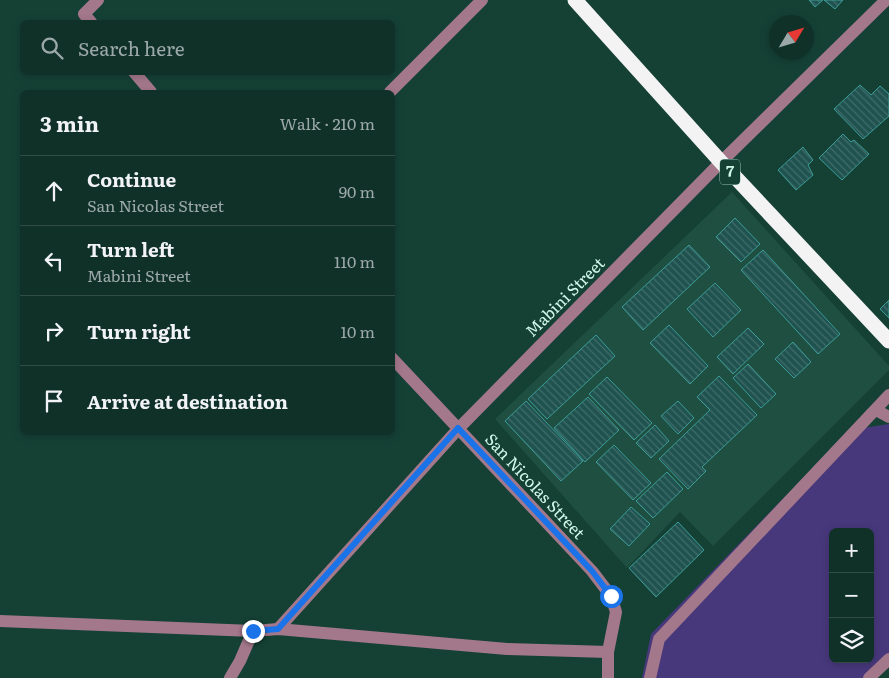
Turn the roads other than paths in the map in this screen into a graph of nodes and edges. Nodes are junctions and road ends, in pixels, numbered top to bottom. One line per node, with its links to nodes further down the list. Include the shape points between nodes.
1 (98, 0): 5 (street)
2 (482, 0): 8 (street)
3 (575, 0): 9 (highway, 7)
4 (886, 0): 9 (street, Mabini Street)
5 (87, 18)
6 (137, 75): 7 (street)
7 (149, 90)
8 (392, 90)
9 (721, 162): 10 (highway, 7); 15 (street, Mabini Street)
10 (889, 341)
11 (395, 361): 15 (street, San Nicolas Street)
12 (889, 395): 13 (street)
13 (876, 410): 14 (street); 23 (street, via 659,639)
14 (889, 418)
15 (458, 428): 17 (street, Mabini Street); 19 (street, San Nicolas Street, via 592,571 611,596 616,612)
16 (0, 621): 18 (street)
17 (278, 629): 18 (street); 19 (street, via 507,649)
18 (253, 631): 21 (street)
19 (608, 652): 22 (street, San Nicolas Street)
20 (889, 659): 24 (street)
21 (230, 678)
22 (608, 678)
23 (650, 678)
24 (869, 678)

